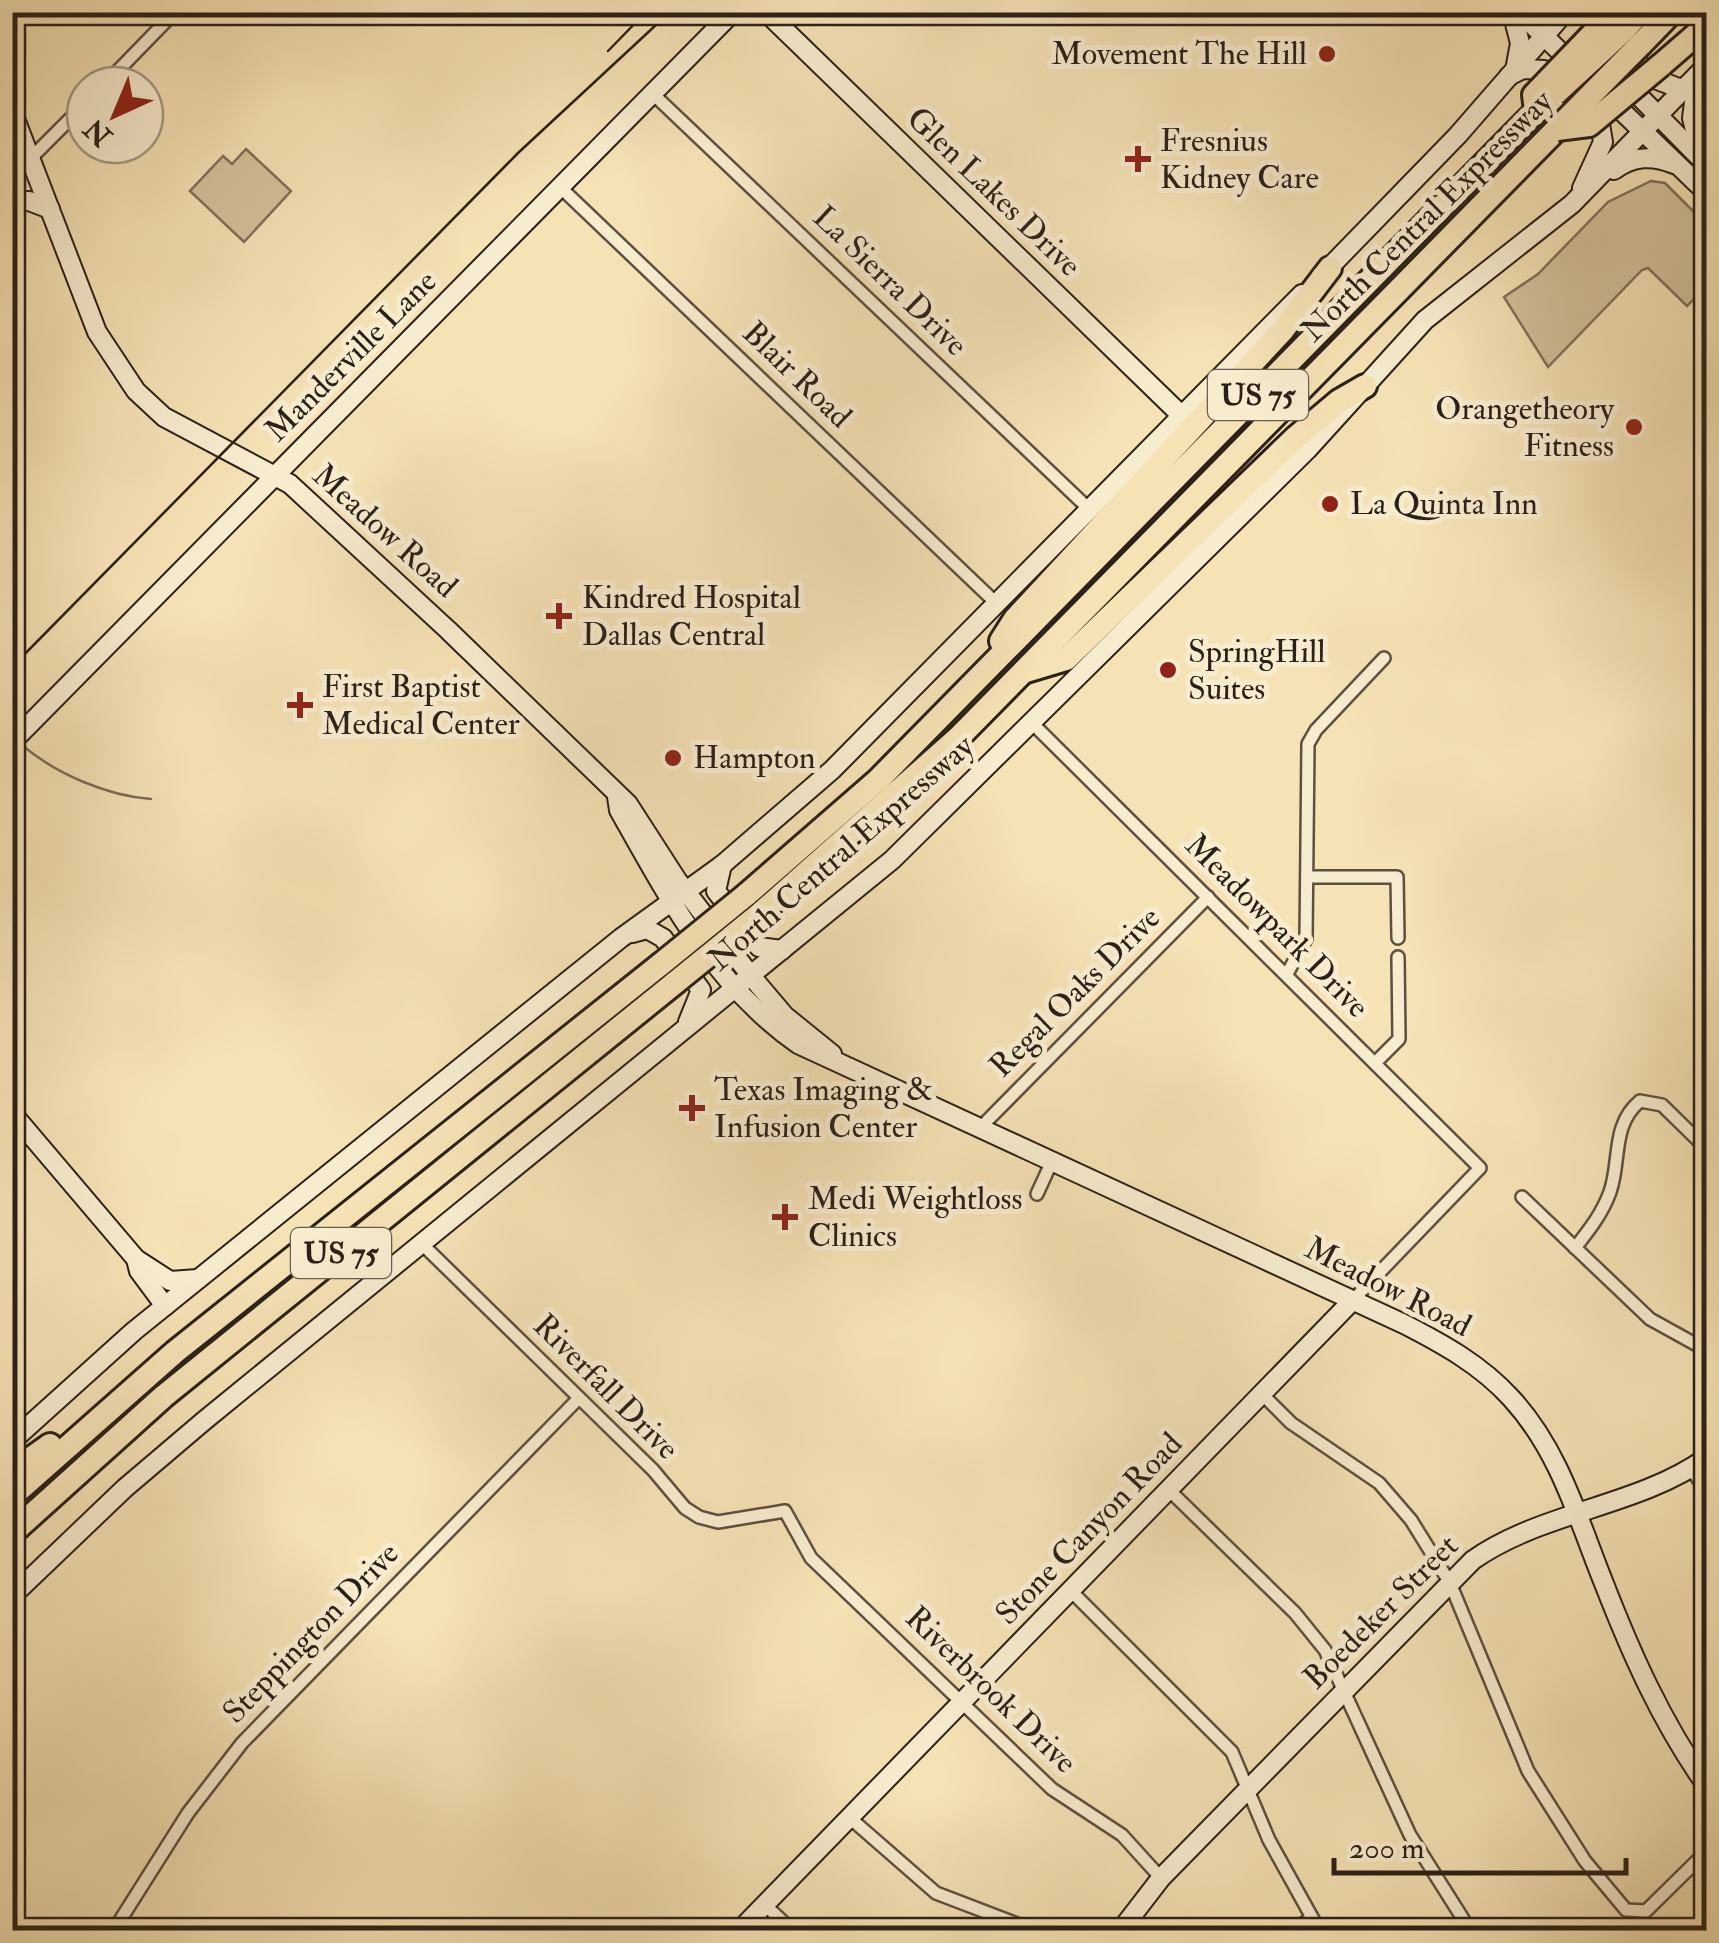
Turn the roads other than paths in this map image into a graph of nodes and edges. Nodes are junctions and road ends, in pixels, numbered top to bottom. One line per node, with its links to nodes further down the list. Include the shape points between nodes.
1 (175, 12): 11 (street)
2 (732, 12): 14 (street, Manderville Lane)
3 (766, 12): 31 (street, Glen Lakes Drive)
4 (1515, 12): 10 (street); 12 (street, via 1520,43)
5 (1640, 12): 8 (highway, North Central Expressway / US 75)
6 (1672, 12): 8 (highway, North Central Expressway / US 75)
7 (1560, 14): 10 (street, North Central Expressway); 16 (street)
8 (1616, 24): 13 (street, via 1596,23 1654,79 1681,89); 18 (highway, North Central Expressway / US 75, bridge); 37 (highway, North Central Expressway / US 75, bridge)
9 (1706, 26): 18 (highway, bridge, via 1589,125)
10 (1544, 36): 12 (street, North Central Expressway); 19 (street)
11 (123, 65)
12 (1512, 72): 26 (street, via 1544,70 1600,124 1603,142); 29 (street, North Central Expressway)
13 (1699, 75): 16 (street, North Central Expressway); 21 (street, via 1692,118)
14 (652, 93): 24 (street, Manderville Lane); 33 (street, La Sierra Drive)
15 (12, 111): 20 (street, Meadow Road)
16 (1660, 117): 19 (street, North Central Expressway); 21 (street)
17 (65, 124): 20 (street)
18 (1557, 129): 36 (highway, North Central Expressway / US 75)
19 (1644, 134): 22 (street); 26 (street, North Central Expressway)
20 (31, 159): 23 (street); 28 (street, Meadow Road)
21 (1705, 162)
22 (1678, 166): 25 (street); 26 (street, via 1639,158)
23 (12, 177)
24 (560, 187): 32 (street, Manderville Lane); 34 (street, Blair Road)
25 (1706, 192)
26 (1582, 195): 30 (street, North Central Expressway, via 1440,306)
27 (12, 201): 28 (street)
28 (50, 209): 32 (street, Meadow Road, via 97,332 136,391 164,417)
29 (1330, 268): 31 (street, North Central Expressway); 37 (highway, via 1282,331 1015,619)
30 (1365, 386): 36 (highway, via 1295,438 1066,659); 38 (street, North Central Expressway)
31 (1181, 415): 33 (street, North Central Expressway)
32 (276, 475): 39 (street, Manderville Lane); 40 (street, Meadow Road, via 327,514)
33 (1090, 509): 34 (street, North Central Expressway)
34 (996, 603): 41 (street, North Central Expressway, via 844,759)
35 (1384, 658): 42 (street, via 1310,738)
36 (1023, 672): 46 (highway, North Central Expressway / US 75, via 895,798)
37 (979, 678): 46 (highway, North Central Expressway / US 75)
38 (1034, 725): 44 (street, Meadowpark Drive); 49 (street, North Central Expressway, via 892,860)
39 (12, 742)
40 (617, 797): 43 (street, Meadow Road, via 642,822); 45 (street, Meadow Road)
41 (722, 865): 43 (street, North Central Expressway); 49 (street, via 716,892 760,947)
42 (1310, 877): 48 (street, via 1397,877); 52 (street, via 1306,939)
43 (686, 891): 45 (street, North Central Expressway); 53 (street, Meadow Road)
44 (1208, 896): 52 (street, Meadowpark Drive); 59 (street, Regal Oaks Drive)
45 (669, 904): 47 (street, North Central Expressway); 54 (street, Meadow Road)
46 (754, 904): 51 (highway, North Central Expressway / US 75, bridge)
47 (621, 938): 55 (street, via 655,932 701,990); 68 (street, North Central Expressway)
48 (1398, 938)
49 (782, 950): 53 (street, North Central Expressway)
50 (1398, 958): 57 (street, via 1399,1039)
51 (669, 973): 73 (highway, North Central Expressway / US 75); 83 (highway, North Central Expressway / US 75, via 178,1384)
52 (1287, 974): 57 (street, Meadowpark Drive)
53 (751, 976): 54 (street, North Central Expressway); 56 (street, Meadow Road, via 784,1016)
54 (736, 988): 55 (street, North Central Expressway); 56 (street, Meadow Road, via 798,1044)
55 (686, 1028): 65 (street, North Central Expressway)
56 (834, 1057): 59 (street, Meadow Road)
57 (1375, 1062): 62 (street, Meadowpark Drive)
58 (12, 1112): 67 (street)
59 (981, 1127): 61 (street, Meadow Road)
60 (1706, 1148): 66 (street, via 1662,1105 1640,1101 1622,1124 1605,1204)
61 (1053, 1160): 63 (street); 69 (street, Meadow Road)
62 (1480, 1168): 69 (street, Stone Canyon Road)
63 (1037, 1194)
64 (1522, 1196): 66 (street)
65 (422, 1244): 74 (street, Riverfall Drive); 86 (street, North Central Expressway, via 152,1466)
66 (1575, 1248): 71 (street, via 1650,1319)
67 (136, 1259): 68 (street, via 170,1280); 70 (street)
68 (199, 1279): 70 (street, North Central Expressway)
69 (1354, 1300): 72 (street, Stone Canyon Road); 82 (street, Meadow Road, via 1440,1342 1502,1389 1548,1449)
70 (165, 1306): 75 (street, North Central Expressway)
71 (1706, 1350)
72 (1262, 1394): 78 (street, Stone Canyon Road); 84 (street, via 1291,1424 1388,1491)
73 (119, 1398): 77 (highway); 80 (highway, North Central Expressway / US 75)
74 (579, 1398): 81 (street, Riverfall Drive, via 685,1508 718,1522); 96 (street, Steppington Drive, via 242,1744 188,1813)
75 (12, 1442)
76 (1699, 1463): 79 (street); 82 (street, Boedeker Street)
77 (12, 1472)
78 (1169, 1490): 85 (street, Stone Canyon Road); 87 (street, via 1313,1633)
79 (1706, 1490)
80 (12, 1496)
81 (770, 1512): 88 (street, Riverbrook Drive, via 785,1511 811,1558)
82 (1578, 1513): 84 (street, Boedeker Street, via 1488,1550); 89 (street, Meadow Road, via 1644,1683)
83 (12, 1533)
84 (1450, 1583): 87 (street, Boedeker Street); 92 (street, via 1528,1771 1574,1845 1626,1910 1646,1911)
85 (1072, 1591): 88 (street, Stone Canyon Road); 90 (street, via 1222,1739)
86 (12, 1596)
87 (1346, 1688): 90 (street, Boedeker Street); 103 (street, via 1410,1836)
88 (963, 1702): 91 (street, Stone Canyon Road); 93 (street, Riverbrook Drive, via 1059,1795 1122,1835)
89 (1706, 1785)
90 (1248, 1788): 93 (street, Boedeker Street); 95 (street)
91 (850, 1818): 94 (street, Stone Canyon Road); 99 (street, via 936,1893)
92 (1706, 1852)
93 (1161, 1878): 100 (street, Boedeker Street)
94 (765, 1904): 97 (street, Stone Canyon Road); 98 (street)
95 (1311, 1918): 101 (street); 102 (street)
96 (114, 1930)
97 (740, 1930)
98 (792, 1930)
99 (1033, 1930)
100 (1121, 1930)
101 (1295, 1930)
102 (1318, 1930)
103 (1470, 1930)

